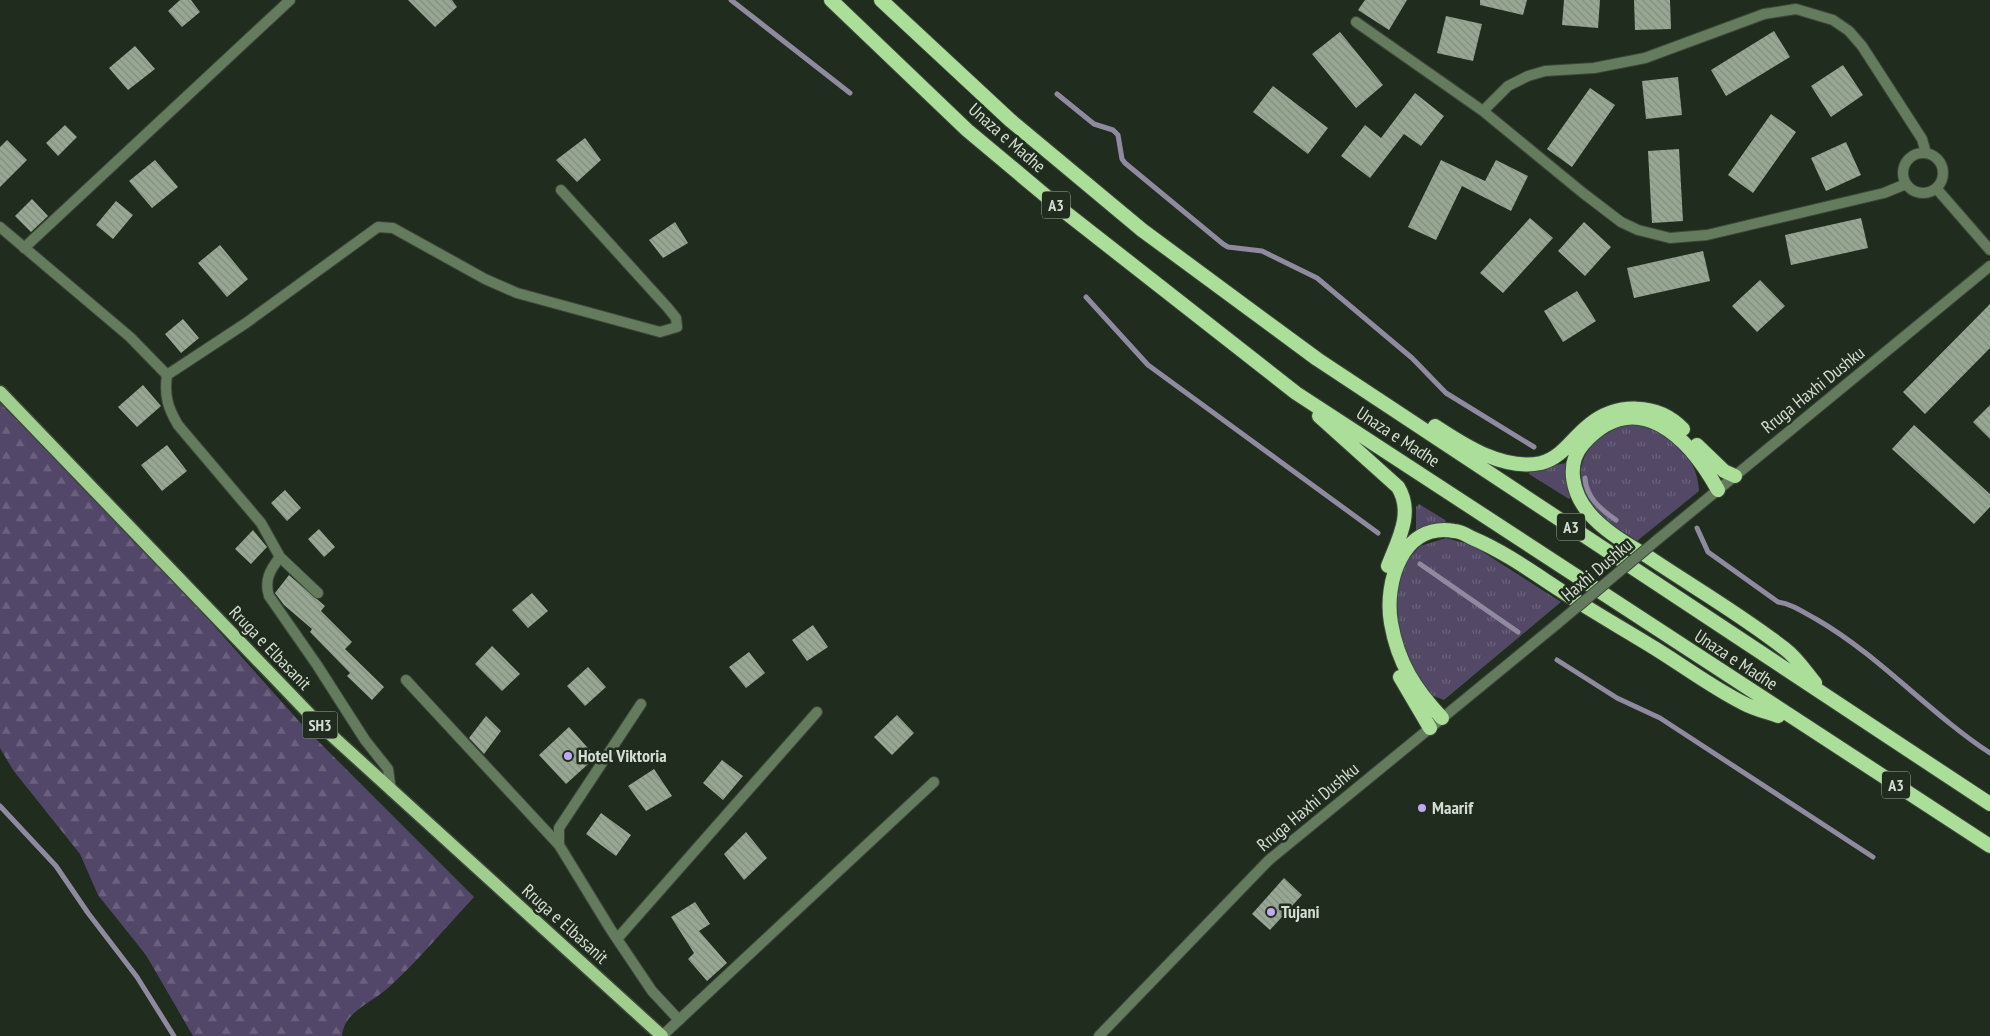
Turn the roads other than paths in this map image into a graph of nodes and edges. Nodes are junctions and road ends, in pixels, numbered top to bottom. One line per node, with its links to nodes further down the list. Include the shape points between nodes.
1 (290, 0): 11 (street)
2 (831, 0): 17 (highway, Unaza e Madhe / A3, via 975,136 1065,212)
3 (881, 0): 14 (highway, Unaza e Madhe / A3, via 1010,120 1142,230)
4 (1356, 22): 5 (street)
5 (1483, 112): 6 (street, via 1508,86 1528,76 1645,58 1764,14 1796,9 1833,20 1849,31 1922,139); 7 (street, via 1621,222 1670,238 1761,223 1884,193)
6 (1926, 153): 7 (street, via 1914,155 1904,164); 8 (street, via 1938,159 1941,165 1942,177)
7 (1906, 184): 8 (street, via 1910,189 1923,193)
8 (1936, 188): 12 (street)
9 (562, 190): 15 (street, via 668,308 676,318 677,327 660,332 518,293 485,279 393,228 378,227 246,323)
10 (0, 227): 11 (street)
11 (24, 248): 15 (street, via 130,337)
12 (1990, 250)
13 (1990, 266): 18 (street, Rruga Haxhi Dushku)
14 (1317, 359): 18 (highway, via 1397,401 1486,456 1524,464 1552,458 1602,416 1641,408 1678,424 1716,464); 25 (highway, Unaza e Madhe / A3)
15 (167, 375): 21 (street, via 168,408 197,450 261,523)
16 (0, 392): 32 (main road, Rruga e Elbasanit / SH3, via 318,723)
17 (1296, 393): 29 (highway, Unaza e Madhe / A3); 30 (highway, via 1398,487 1405,498 1402,532 1385,575 1381,601 1392,660 1402,684)
18 (1735, 476): 19 (street, Rruga Haxhi Dushku)
19 (1718, 490): 20 (street, Rruga Haxhi Dushku); 25 (highway, via 1697,457 1672,430 1656,422 1638,419 1623,419 1594,434 1583,445 1573,466 1574,485 1579,497 1603,527 1787,650)
20 (1658, 540): 23 (street, Haxhi Dushku, bridge)
21 (280, 557): 22 (street); 32 (street, via 268,576 268,596 388,769)
22 (318, 593)
23 (1557, 624): 28 (street, Rruga Haxhi Dushku)
24 (406, 680): 34 (street)
25 (1825, 696): 33 (highway, Unaza e Madhe / A3)
26 (641, 704): 34 (street, via 559,828)
27 (817, 712): 36 (street)
28 (1442, 718): 29 (highway, via 1422,697 1403,667 1392,630 1388,593 1392,575 1411,544 1424,535 1455,530 1499,550 1606,621 1743,704); 30 (street, Rruga Haxhi Dushku)
29 (1802, 725): 35 (highway, Unaza e Madhe / A3)
30 (1430, 728): 39 (street, Rruga Haxhi Dushku, via 1269,860)
31 (934, 782): 37 (street)
32 (391, 790): 38 (main road, Rruga e Elbasanit / SH3)
33 (1990, 804)
34 (559, 845): 36 (street)
35 (1990, 846)
36 (617, 939): 37 (street, via 652,991)
37 (679, 1020): 38 (street)
38 (662, 1036)
39 (1099, 1036)

